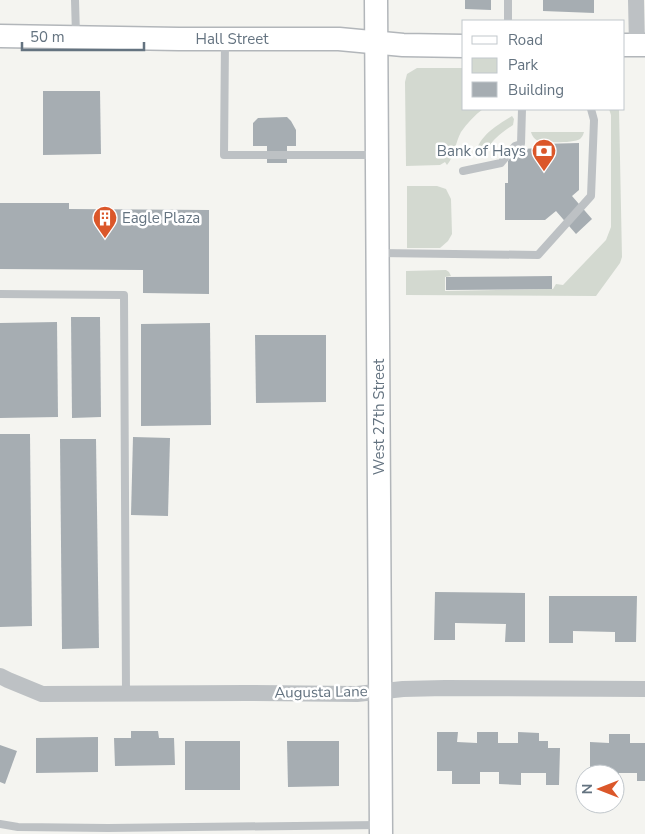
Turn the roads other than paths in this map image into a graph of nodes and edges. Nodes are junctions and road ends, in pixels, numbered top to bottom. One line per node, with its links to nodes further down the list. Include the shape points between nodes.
1 (76, 0): 7 (lane)
2 (376, 0): 9 (main road, West 27th Street)
3 (508, 0): 5 (lane)
4 (636, 0): 10 (street)
5 (508, 20)
6 (0, 36): 7 (main road, Hall Street)
7 (76, 37): 8 (main road, Hall Street)
8 (225, 38): 9 (main road, Hall Street); 14 (lane, via 224,155)
9 (376, 43): 11 (main road, Hall Street); 14 (main road, West 27th Street)
10 (635, 45)
11 (462, 46)
12 (522, 110): 15 (lane, via 521,144 515,146 501,163)
13 (591, 110): 16 (lane, via 594,120 591,196 538,255)
14 (377, 155): 16 (main road, West 27th Street)
15 (463, 171)
16 (377, 253): 20 (main road, West 27th Street)
17 (0, 294): 21 (lane, via 124,295)
18 (0, 676): 21 (street, Augusta Lane, via 42,694)
19 (645, 689): 20 (street, Augusta Lane, via 445,688)
20 (380, 691): 21 (street, Augusta Lane, via 357,694); 23 (main road, West 27th Street)
21 (126, 693)
22 (0, 824): 23 (lane, via 18,827)
23 (381, 830)

